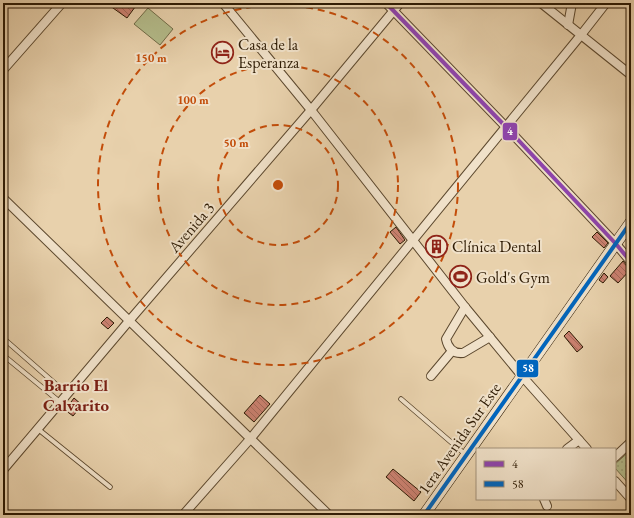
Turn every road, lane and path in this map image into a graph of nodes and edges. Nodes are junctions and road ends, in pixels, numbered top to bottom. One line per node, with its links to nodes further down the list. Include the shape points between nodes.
1 (62, 3): 11 (street)
2 (223, 3): 13 (street)
3 (386, 3): 8 (street)
4 (400, 3): 8 (street, Avenida 3)
5 (541, 3): 9 (street)
6 (572, 3): 9 (street)
7 (606, 3): 10 (street)
8 (393, 11): 13 (street, Avenida 3); 14 (street)
9 (568, 25): 10 (street)
10 (581, 35): 12 (street); 14 (street)
11 (3, 70)
12 (631, 76)
13 (311, 110): 17 (street); 21 (street, Avenida 3)
14 (506, 127): 17 (street); 18 (street)
15 (3, 198): 21 (street)
16 (631, 222): 18 (street, 1era Avenida Sur Este)
17 (412, 240): 20 (street); 32 (street)
18 (616, 244): 19 (street); 27 (street, 1era Avenida Sur Este)
19 (631, 262)
20 (465, 307): 22 (street); 24 (street, via 446,339)
21 (128, 321): 28 (street, Avenida 3); 32 (street)
22 (490, 337): 24 (street, via 463,353); 27 (street)
23 (3, 338): 28 (lane)
24 (452, 351): 26 (street)
25 (3, 355): 30 (lane)
26 (431, 376)
27 (522, 376): 33 (street); 37 (street, 1era Avenida Sur Este)
28 (67, 394): 30 (street, Avenida 3)
29 (401, 398): 37 (lane)
30 (60, 402): 31 (street, Avenida 3)
31 (37, 429): 39 (street, Avenida 3); 41 (lane)
32 (250, 438): 43 (street); 44 (street)
33 (580, 440): 35 (street); 36 (street)
34 (631, 442): 38 (street)
35 (568, 448)
36 (586, 448)
37 (466, 455): 45 (street, 1era Avenida Sur Este)
38 (616, 455)
39 (3, 470)
40 (616, 482): 42 (street)
41 (110, 487)
42 (631, 499)
43 (183, 515)
44 (329, 515)
45 (424, 515)

